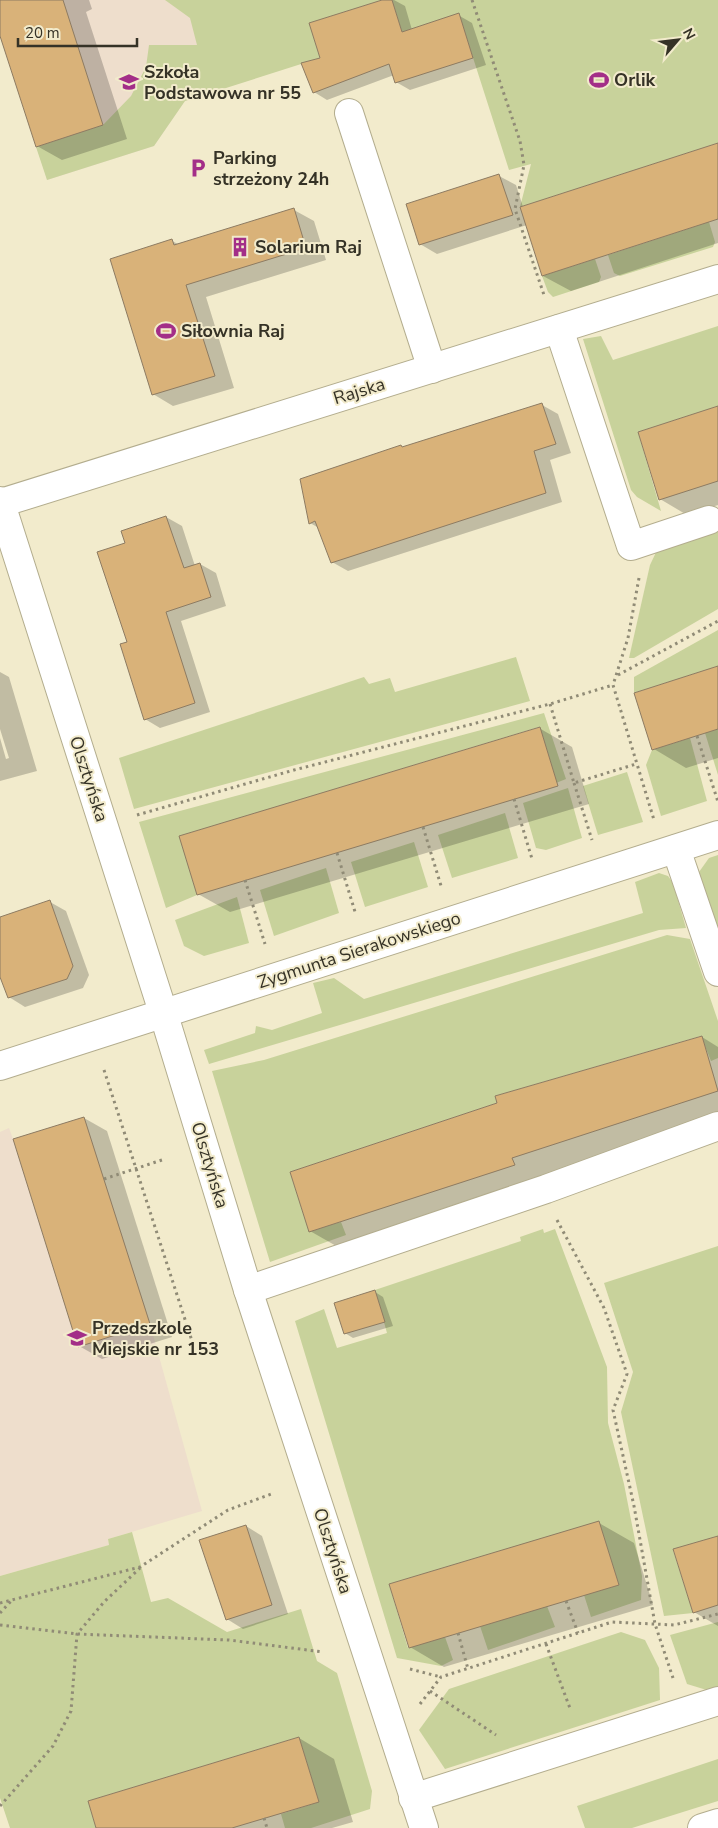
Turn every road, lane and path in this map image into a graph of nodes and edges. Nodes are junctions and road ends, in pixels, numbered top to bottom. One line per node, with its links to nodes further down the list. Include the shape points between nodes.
1 (472, 0): 4 (path, via 523,156 515,209)
2 (350, 113): 5 (street)
3 (718, 279): 4 (street, Rajska)
4 (559, 329): 5 (street, Rajska); 7 (street, via 631,546)
5 (432, 369): 6 (street, Rajska)
6 (0, 502): 31 (street, Olsztyńska)
7 (709, 520)
8 (636, 604): 10 (path)
9 (718, 621): 10 (path)
10 (617, 675): 11 (path)
11 (614, 685): 12 (path); 13 (path)
12 (550, 704): 16 (path); 19 (path, via 294,770)
13 (620, 712)
14 (697, 736): 18 (path)
15 (636, 764): 16 (path)
16 (574, 783): 22 (path)
17 (514, 799): 25 (path)
18 (718, 802)
19 (130, 817)
20 (423, 827): 27 (path)
21 (718, 835): 23 (street, Zygmunta Sierakowskiego)
22 (593, 843)
23 (676, 849): 30 (street); 31 (street, Zygmunta Sierakowskiego)
24 (336, 853): 28 (path)
25 (533, 862)
26 (246, 880): 29 (path)
27 (442, 889)
28 (356, 916)
29 (265, 944)
30 (718, 972)
31 (163, 1012): 32 (street, Zygmunta Sierakowskiego); 39 (street, Olsztyńska)
32 (0, 1066)
33 (104, 1070): 36 (path)
34 (718, 1126): 38 (street)
35 (165, 1159): 36 (path)
36 (136, 1168): 37 (path); 40 (path)
37 (104, 1180)
38 (546, 1189): 39 (street); 48 (path, via 560,1228 604,1308 628,1374 613,1410)
39 (248, 1290): 64 (street, Olsztyńska)
40 (192, 1340)
41 (274, 1493): 42 (path, via 228,1510)
42 (140, 1568): 43 (path); 52 (path, via 104,1602)
43 (13, 1600): 45 (path); 46 (path)
44 (566, 1601): 51 (path)
45 (0, 1603)
46 (0, 1613)
47 (718, 1614): 48 (path, via 674,1625)
48 (655, 1624): 51 (path, via 612,1622); 61 (path)
49 (0, 1625): 52 (path)
50 (458, 1633): 56 (path)
51 (578, 1633): 53 (path)
52 (77, 1634): 54 (path, via 229,1640); 65 (path, via 71,1711 53,1746)
53 (546, 1644): 56 (path); 62 (path)
54 (323, 1652)
55 (402, 1667): 57 (path)
56 (468, 1669): 57 (path)
57 (441, 1677): 58 (path)
58 (430, 1691): 60 (path); 63 (path)
59 (718, 1701): 61 (street)
60 (414, 1710)
61 (684, 1712): 62 (street)
62 (583, 1744): 63 (street)
63 (533, 1760): 64 (street)
64 (413, 1798): 69 (street, Olsztyńska)
65 (0, 1806)
66 (264, 1818): 68 (path)
67 (718, 1823): 70 (street)
68 (267, 1828)
69 (424, 1828)
70 (702, 1828)

